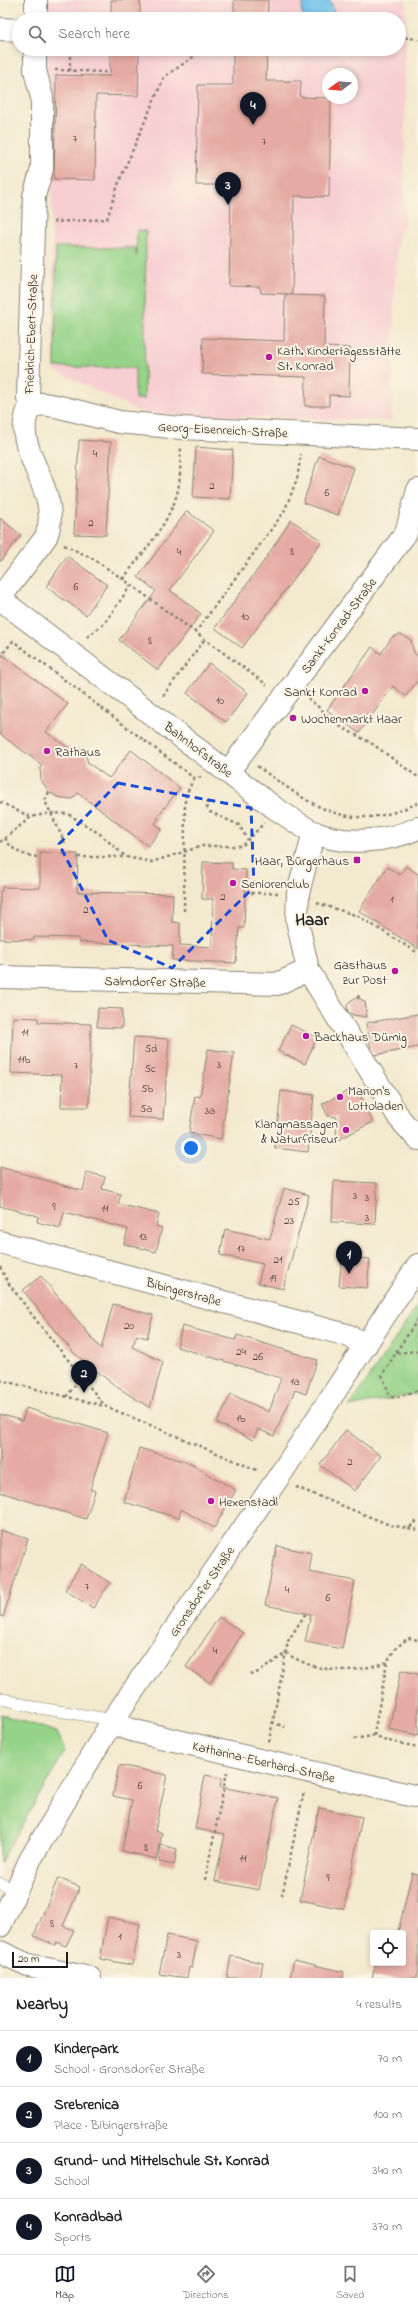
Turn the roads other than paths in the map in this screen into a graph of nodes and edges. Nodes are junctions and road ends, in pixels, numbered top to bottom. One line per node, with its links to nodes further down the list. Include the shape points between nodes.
1 (36, 0): 2 (street)
2 (36, 12)
3 (0, 29): 4 (street)
4 (12, 30)
5 (35, 60): 6 (street, Friedrich-Ebert-Straße, via 42,98 42,169 34,196 28,398)
6 (30, 407): 7 (street, Georg-Eisenreich-Straße, via 42,404 126,423 181,428); 9 (street, Friedrich-Ebert-Straße, via 25,416 25,433 34,463 47,492 51,515 50,527 46,537)
7 (418, 438)
8 (418, 490): 10 (street, Sankt-Konrad-Straße, via 406,533)
9 (0, 598): 10 (street, Bahnhofstraße)
10 (235, 763): 12 (street, Bahnhofstraße, via 276,809)
11 (418, 828): 12 (street, Bahnhofstraße, via 392,838 376,840 342,839)
12 (314, 832): 13 (street, via 292,895)
13 (308, 970): 14 (street, Salmdorfer Straße, via 277,984); 15 (street, via 400,1119)
14 (0, 977)
15 (418, 1138)
16 (0, 1242): 18 (street, Bibingerstraße, via 347,1335)
17 (418, 1265): 18 (street, Gronsdorfer Straße)
18 (366, 1345): 20 (street, Gronsdorfer Straße)
19 (0, 1698): 20 (lane, via 33,1708 102,1718)
20 (111, 1723): 21 (street, Katharina-Eberhard-Straße, via 135,1731); 22 (street, Gronsdorfer Straße, via 51,1823)
21 (418, 1797)
22 (8, 1887): 23 (street, Gronsdorfer Straße)
23 (0, 1926)
24 (0, 1952): 25 (street, via 28,1965)
25 (90, 1978)

